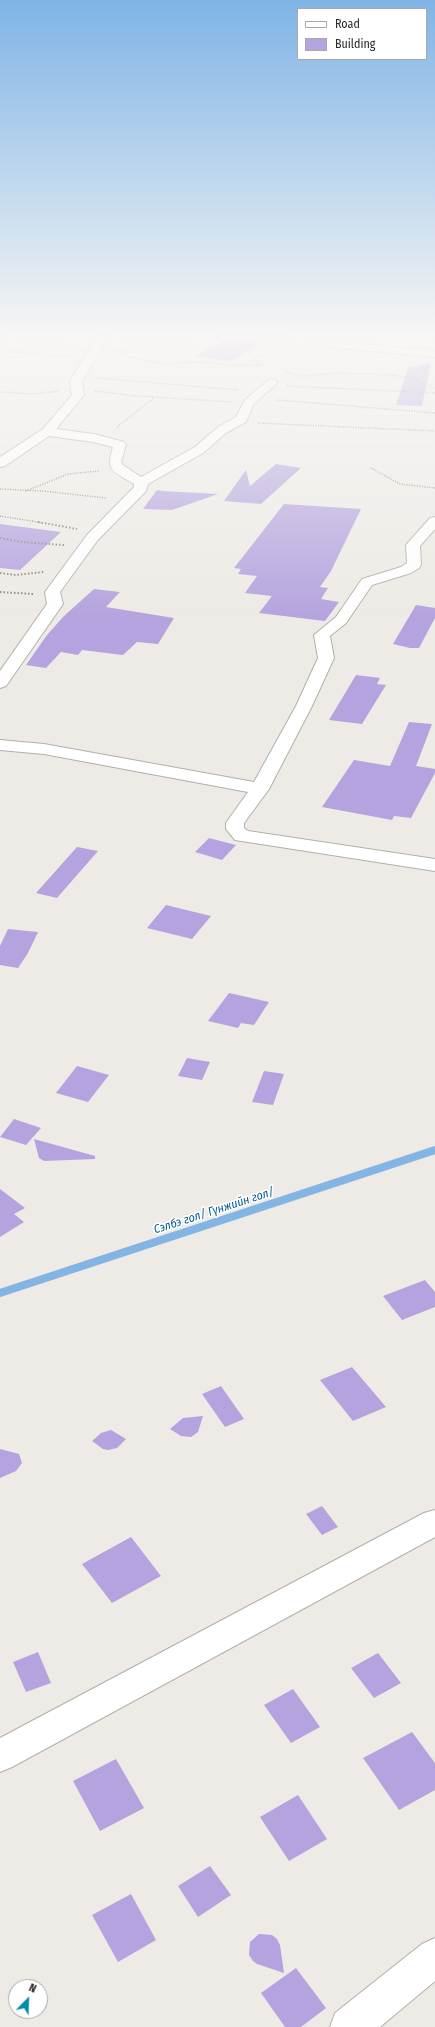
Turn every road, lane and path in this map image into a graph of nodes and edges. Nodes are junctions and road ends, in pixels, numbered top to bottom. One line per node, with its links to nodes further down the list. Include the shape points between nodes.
1 (51, 429): 6 (street)
2 (114, 429): 7 (path)
3 (225, 429): 11 (street, via 199,450)
4 (388, 429): 5 (path)
5 (435, 431)
6 (48, 432): 7 (street); 8 (street)
7 (101, 439): 10 (street, via 120,445 116,462 117,467)
8 (0, 463)
9 (371, 468): 12 (path, via 400,484)
10 (124, 472): 11 (street); 14 (path, via 80,472 56,478)
11 (141, 482): 15 (street, via 141,488)
12 (435, 488)
13 (0, 489): 14 (path)
14 (24, 491): 15 (path)
15 (128, 500): 18 (street)
16 (0, 516): 18 (path)
17 (435, 521): 27 (street, via 413,545 414,565 367,582 341,620 322,635 326,658)
18 (97, 533): 20 (street)
19 (0, 538): 20 (path, via 21,542)
20 (86, 545): 22 (street)
21 (0, 573): 22 (path)
22 (67, 573): 24 (street)
23 (0, 592): 24 (path)
24 (52, 592): 25 (street, via 56,604)
25 (0, 683)
26 (0, 745): 27 (street, via 44,749)
27 (260, 789): 28 (street, via 235,823 235,829 242,836)
28 (435, 865)
29 (435, 1522): 30 (street)
30 (0, 1756)
31 (435, 1959): 32 (street)
32 (350, 2027)

